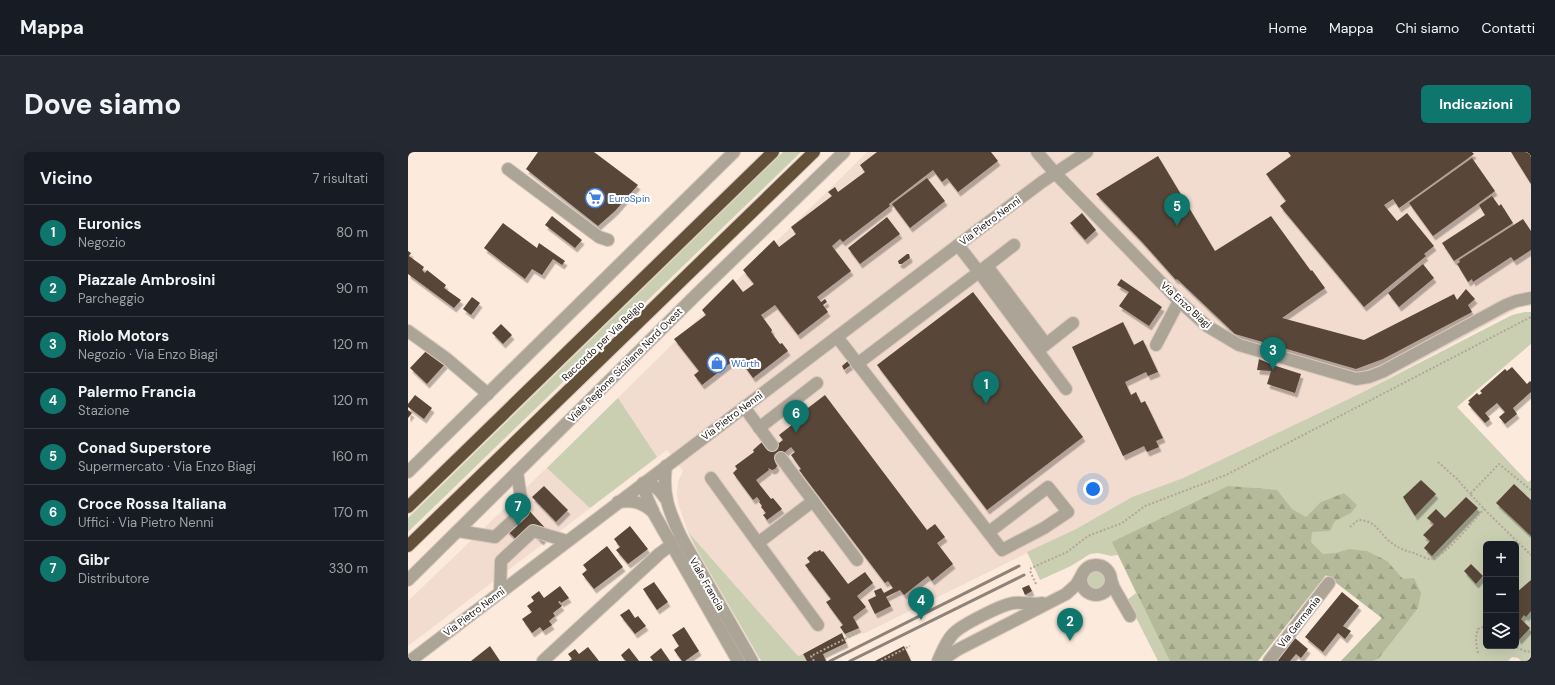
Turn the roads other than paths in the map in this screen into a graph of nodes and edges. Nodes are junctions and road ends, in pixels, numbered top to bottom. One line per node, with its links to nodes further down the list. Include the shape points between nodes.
1 (734, 152): 23 (street)
2 (773, 152): 36 (highway, Raccordo per Via Belgio)
3 (814, 152): 43 (highway, Raccordo per Via Belgio)
4 (844, 152): 30 (street, Viale Regione Siciliana Nord Ovest)
5 (1037, 152): 8 (street, Via Enzo Biagi)
6 (1087, 152): 8 (street, Via Pietro Nenni)
7 (508, 169): 9 (street, via 599,237)
8 (1055, 173): 10 (street, Via Pietro Nenni); 14 (street, Via Enzo Biagi)
9 (608, 240)
10 (958, 245): 12 (street); 17 (street, Via Pietro Nenni)
11 (1014, 245): 12 (street)
12 (983, 268): 19 (street); 20 (street)
13 (1531, 298): 14 (street, Via Enzo Biagi, via 1506,305 1382,372 1356,379 1239,345 1207,326)
14 (1179, 301): 18 (street)
15 (1073, 323): 19 (street)
16 (408, 331): 23 (street, via 447,359)
17 (837, 336): 20 (street); 24 (street, Via Pietro Nenni)
18 (1156, 345)
19 (1042, 347): 22 (street)
20 (857, 364): 39 (street)
21 (817, 383): 25 (street)
22 (1066, 389)
23 (488, 394): 29 (street)
24 (744, 408): 25 (street); 28 (street, Via Pietro Nenni)
25 (759, 428): 26 (street)
26 (772, 445)
27 (781, 458): 33 (street)
28 (666, 466): 32 (street, Via Pietro Nenni); 35 (street, Viale Francia, via 664,484)
29 (408, 472)
30 (517, 472): 38 (street, Viale Regione Siciliana Nord Ovest); 38 (street, via 523,511 495,537)
31 (711, 478): 41 (street)
32 (644, 483): 34 (street, Via Pietro Nenni); 35 (street, Viale Francia, via 657,487); 37 (street, Viale Francia)
33 (813, 501): 41 (street); 44 (street)
34 (618, 502): 37 (street, via 636,502); 40 (street, Via Pietro Nenni)
35 (667, 504): 60 (street, Viale Francia, via 686,548)
36 (408, 507)
37 (653, 512): 42 (street, Viale Francia)
38 (458, 531): 46 (street, Viale Regione Siciliana Nord Ovest)
39 (989, 532): 39 (street, via 1002,550 1068,512 1048,487)
40 (567, 541): 49 (street, Via Pietro Nenni); 49 (street, via 533,531 500,561)
41 (758, 542): 56 (street)
42 (671, 545): 58 (street); 59 (street, Viale Francia)
43 (408, 546)
44 (857, 560)
45 (1083, 573): 47 (street, via 1090,566 1100,565 1108,571); 51 (street, via 1076,585); 52 (street, via 1081,583)
46 (408, 580)
47 (1111, 580): 50 (street); 54 (street)
48 (1329, 583): 63 (street, Via Germania)
49 (500, 592): 57 (street, Via Pietro Nenni)
50 (1106, 592): 52 (street, via 1098,596); 54 (street, via 1114,594)
51 (1066, 594): 52 (street); 53 (street)
52 (1089, 594)
53 (1053, 600): 61 (street, via 1035,605 1008,604 959,628 950,637); 62 (street, via 957,650)
54 (1123, 603): 55 (street)
55 (1130, 616)
56 (818, 625)
57 (410, 661)
58 (543, 661)
59 (738, 661)
60 (752, 661)
61 (938, 661)
62 (942, 661)
63 (1269, 661)

